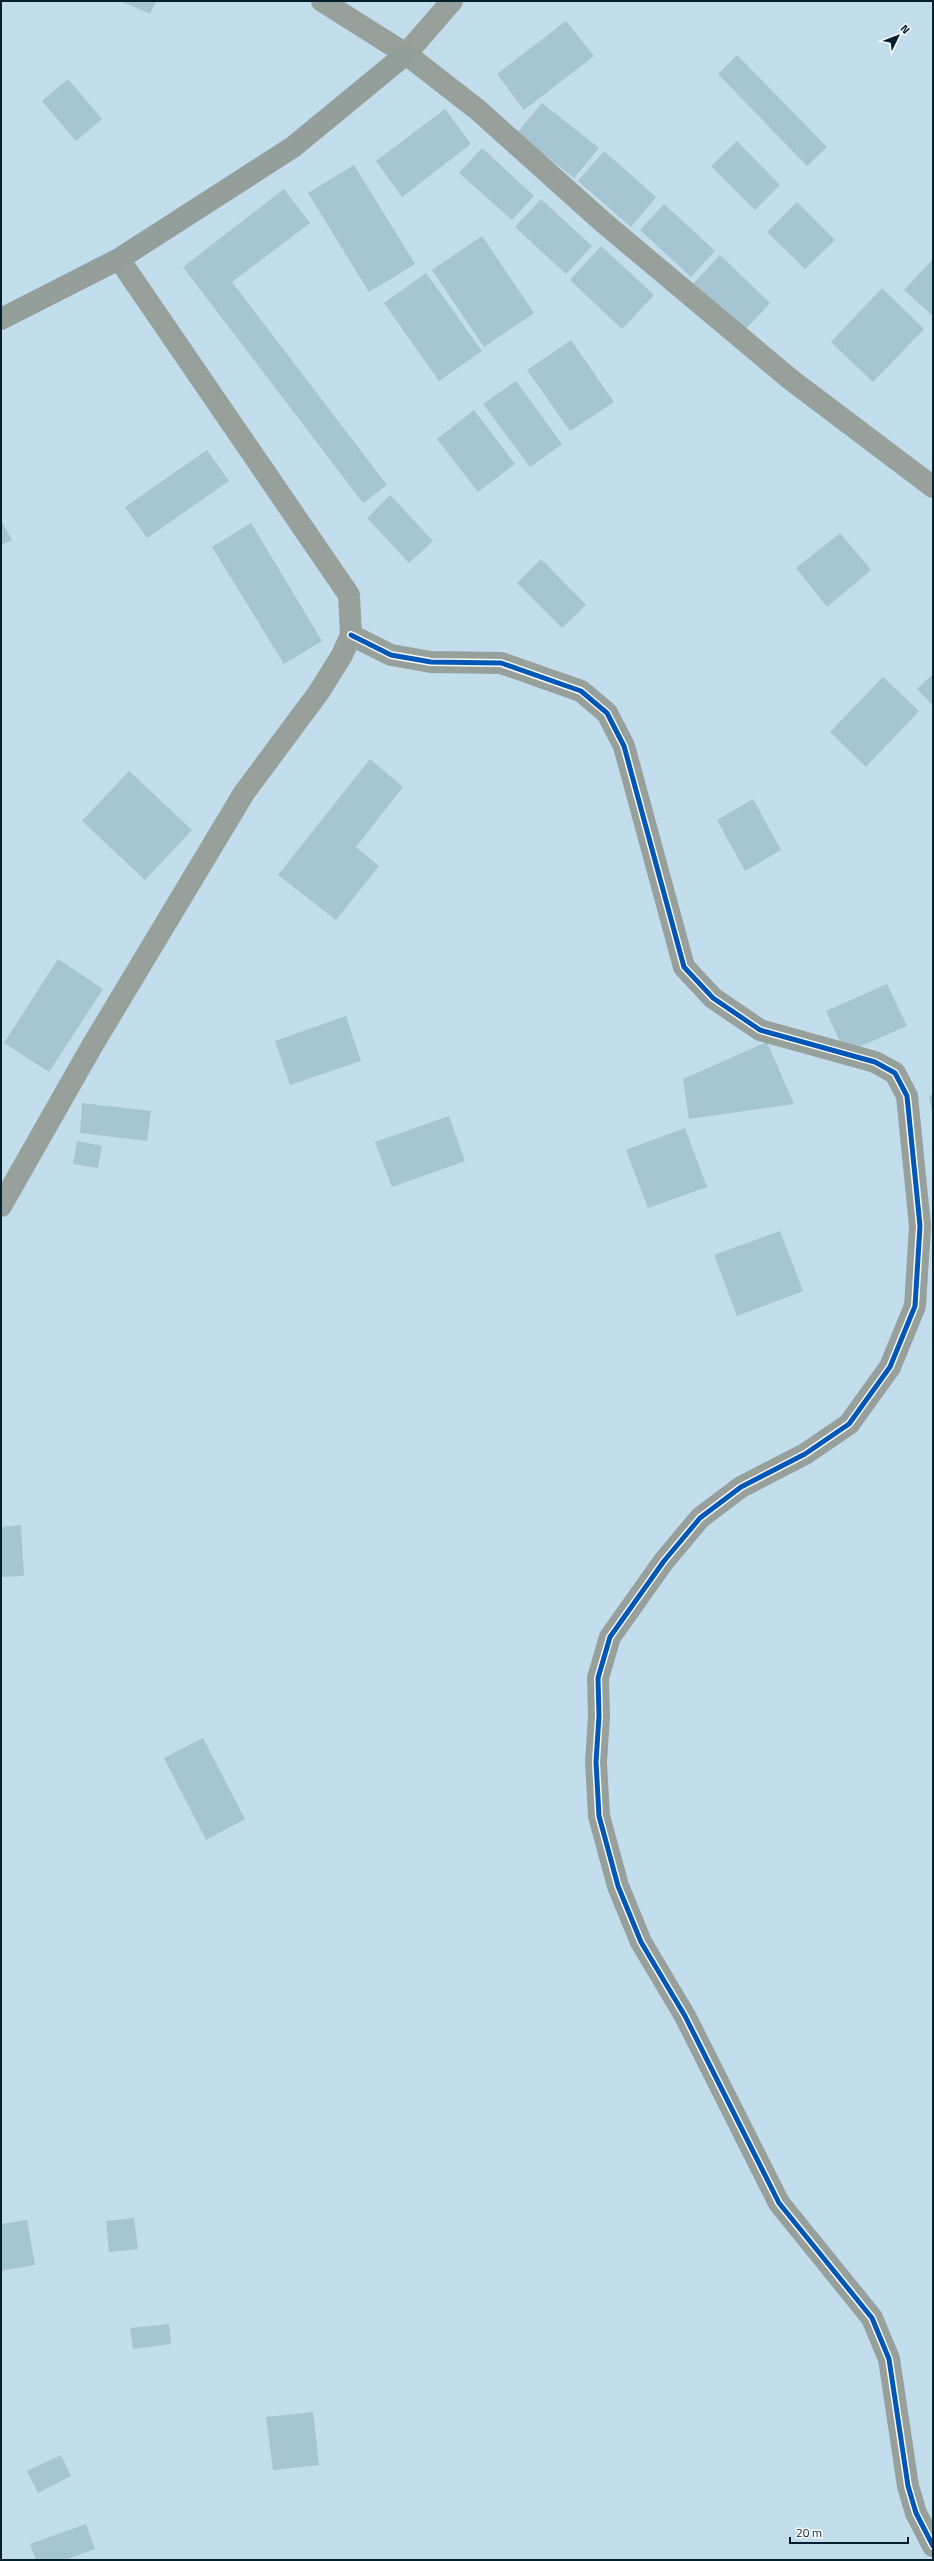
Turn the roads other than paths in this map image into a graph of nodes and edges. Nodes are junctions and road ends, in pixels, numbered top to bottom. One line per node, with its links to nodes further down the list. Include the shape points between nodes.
1 (322, 1): 3 (street)
2 (452, 1): 3 (street)
3 (406, 54): 4 (main road, via 293,147); 6 (street, via 478,110 604,223 790,379)
4 (119, 259): 5 (main road); 7 (street, via 349,595)
5 (1, 319)
6 (933, 487)
7 (351, 636): 8 (street, via 319,692 244,793 92,1046); 9 (street, via 391,655 431,662 501,663 581,691 607,713 624,746 684,967 713,998 760,1030 875,1062 895,1074 907,1096 920,1234 915,1306 890,1367 848,1424 805,1454 741,1487 706,1513 664,1561 610,1637 598,1678 596,1762 598,1816 618,1886 641,1942 685,2016 779,2203 872,2318 889,2359 908,2486 916,2513)
8 (1, 1206)
9 (933, 2546)

